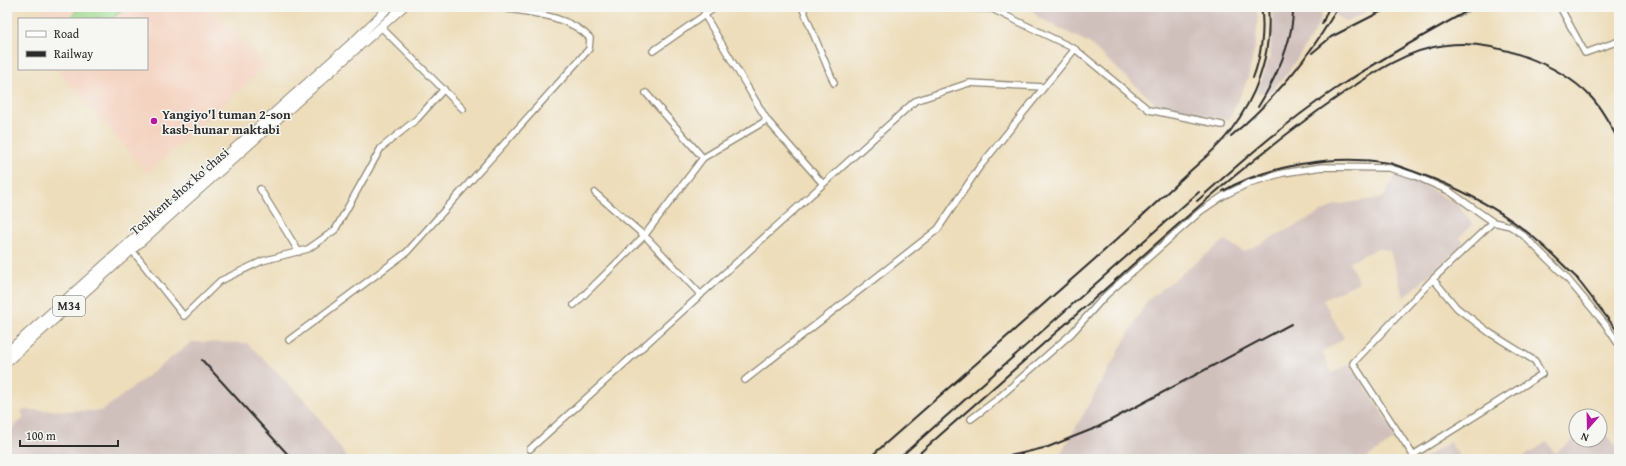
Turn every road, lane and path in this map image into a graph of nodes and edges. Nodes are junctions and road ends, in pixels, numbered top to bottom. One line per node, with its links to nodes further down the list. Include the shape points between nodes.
1 (389, 7): 34 (main road, Toshkent shox ko'chasi / M34)
2 (403, 7): 10 (main road, Toshkent shox ko'chasi / M34)
3 (496, 7): 32 (street, via 552,17 581,28 590,38 589,49 407,252)
4 (716, 7): 9 (street)
5 (802, 7): 14 (street)
6 (943, 7): 8 (street)
7 (1560, 7): 11 (street, via 1585,53)
8 (990, 8): 12 (street)
9 (704, 14): 13 (street); 19 (street)
10 (382, 28): 16 (street); 27 (main road, Toshkent shox ko'chasi / M34)
11 (1619, 41)
12 (1075, 49): 15 (street); 20 (street, via 1149,110)
13 (653, 51)
14 (834, 83)
15 (1044, 87): 22 (street, via 969,83 915,102); 36 (street, via 978,169 938,229)
16 (444, 89): 18 (street); 28 (street, via 417,119 381,148 335,230 308,250)
17 (646, 93): 21 (street)
18 (463, 109)
19 (767, 120): 21 (street); 22 (street)
20 (1222, 125)
21 (703, 158): 26 (street)
22 (823, 184): 30 (street)
23 (260, 189): 28 (street)
24 (595, 193): 26 (street)
25 (1493, 222): 29 (street); 33 (street, via 1510,226 1523,235 1565,276); 37 (street, via 1449,191 1413,175 1389,168 1322,167 1249,183 1201,211 1106,295 1071,334)
26 (644, 236): 30 (street); 31 (street)
27 (131, 249): 28 (street, via 184,316 220,281 262,261); 35 (main road, Toshkent shox ko'chasi / M34)
28 (299, 252)
29 (1433, 279): 39 (street, via 1353,363); 39 (street, via 1457,308 1534,361 1542,374)
30 (701, 295): 38 (street)
31 (574, 305)
32 (289, 340)
33 (1619, 345)
34 (7, 352)
35 (7, 362)
36 (745, 380)
37 (971, 419)
38 (530, 449)
39 (1413, 457)

